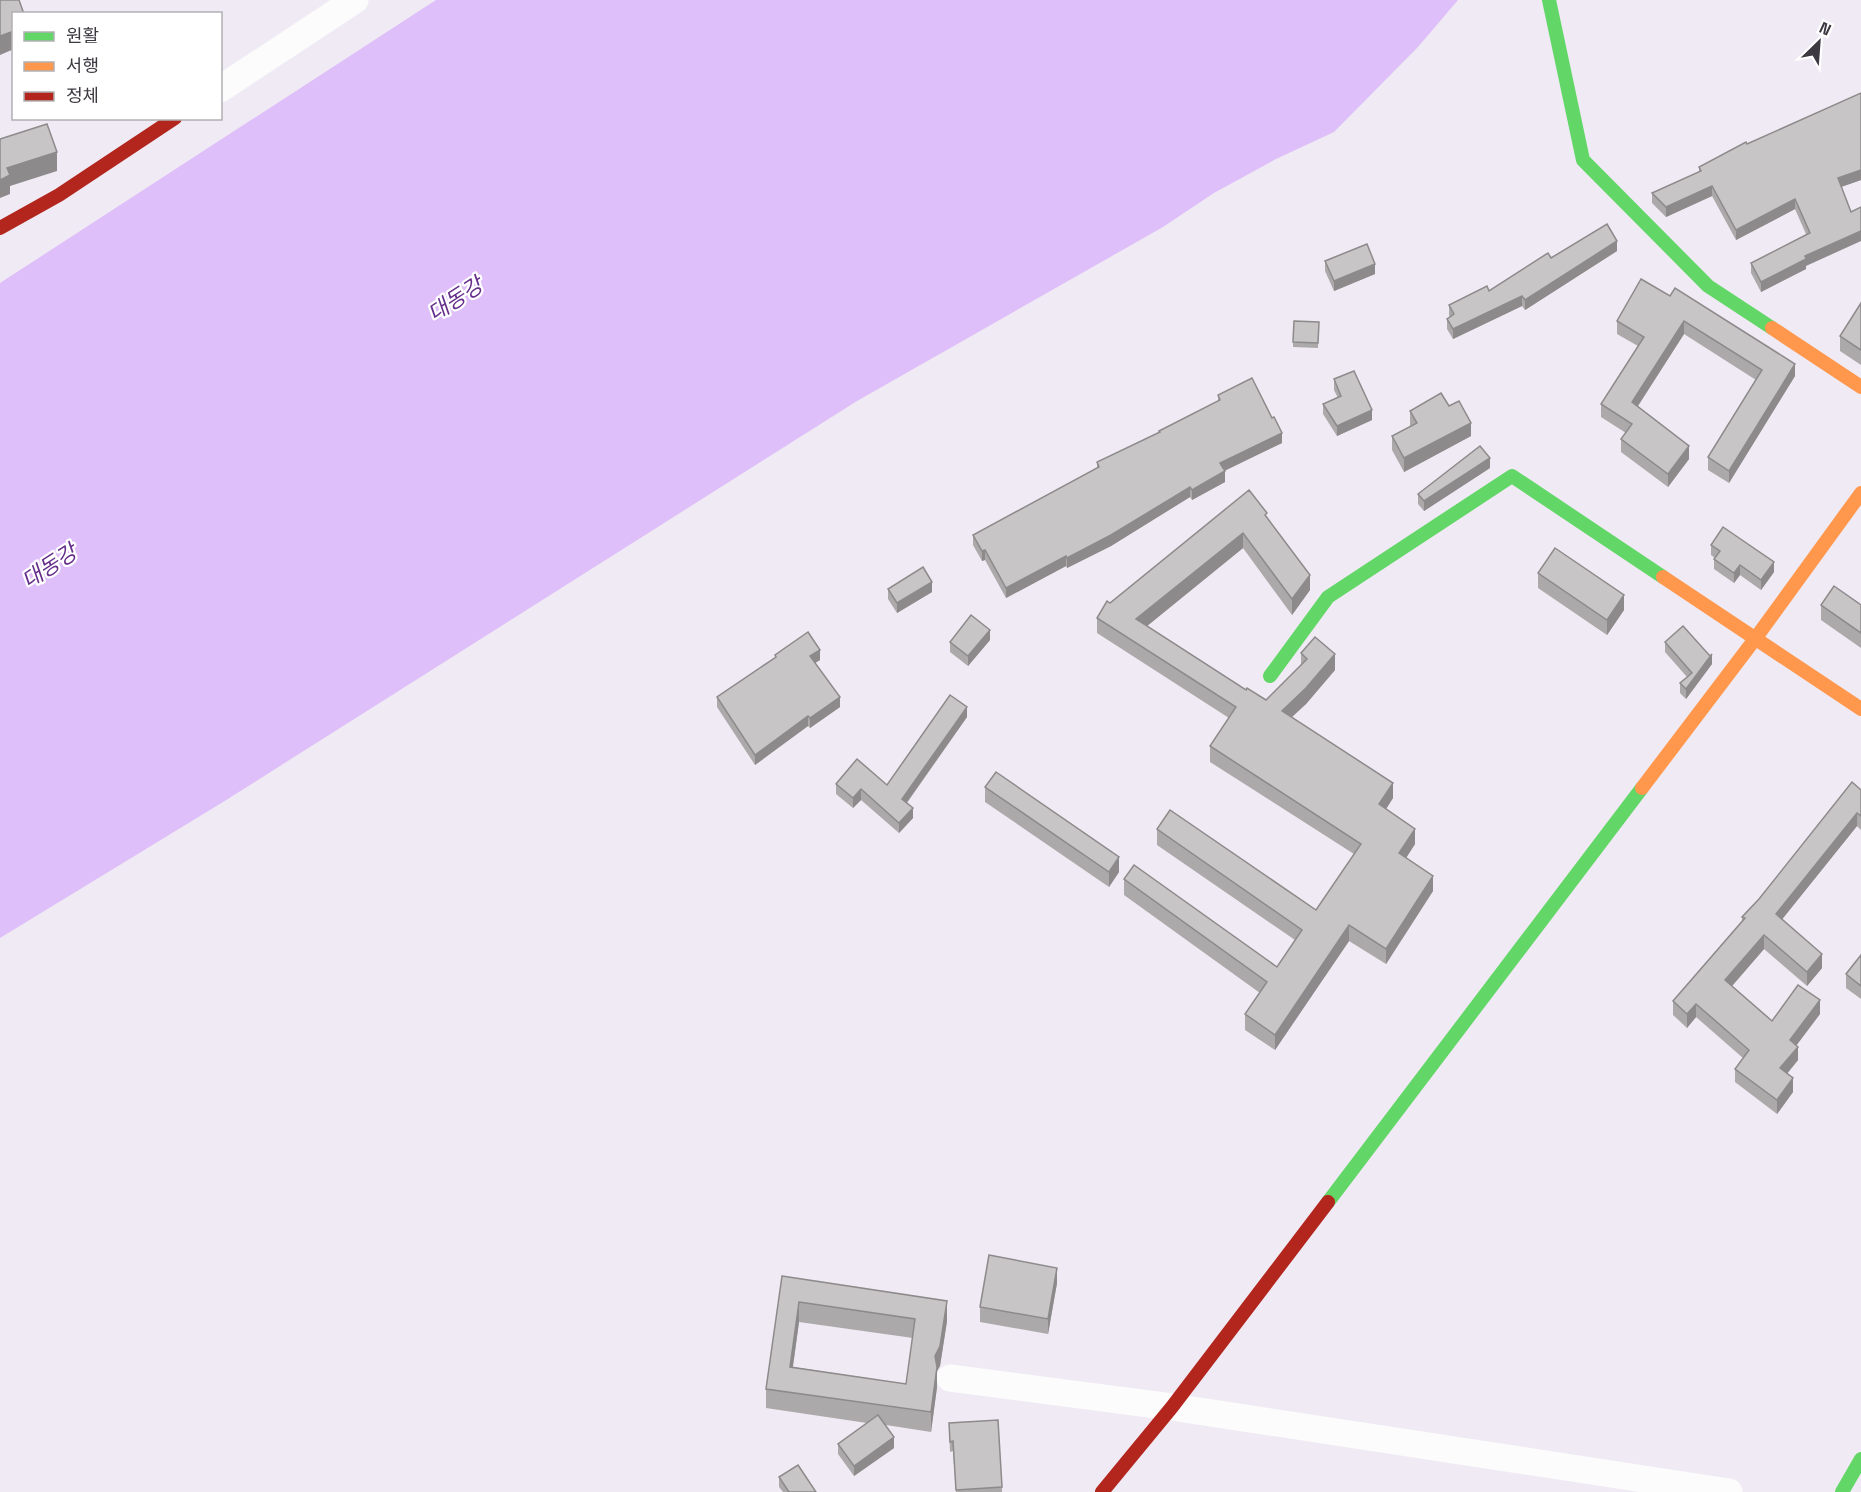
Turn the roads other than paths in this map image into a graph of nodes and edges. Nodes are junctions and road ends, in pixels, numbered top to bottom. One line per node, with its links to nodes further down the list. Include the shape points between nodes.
1 (355, 0): 3 (street)
2 (1549, 0): 6 (street, via 1583,160 1708,286)
3 (222, 87)
4 (172, 120): 5 (street, via 59,195)
5 (0, 228)
6 (1861, 387)
7 (1861, 493): 8 (street)
8 (1755, 639): 9 (street, via 1512,476 1328,597); 10 (street); 12 (street)
9 (1270, 676)
10 (1861, 709)
11 (950, 1378): 12 (street)
12 (1172, 1407): 14 (street); 15 (street)
13 (1861, 1459): 16 (street)
14 (1102, 1492)
15 (1729, 1492)
16 (1842, 1492)

